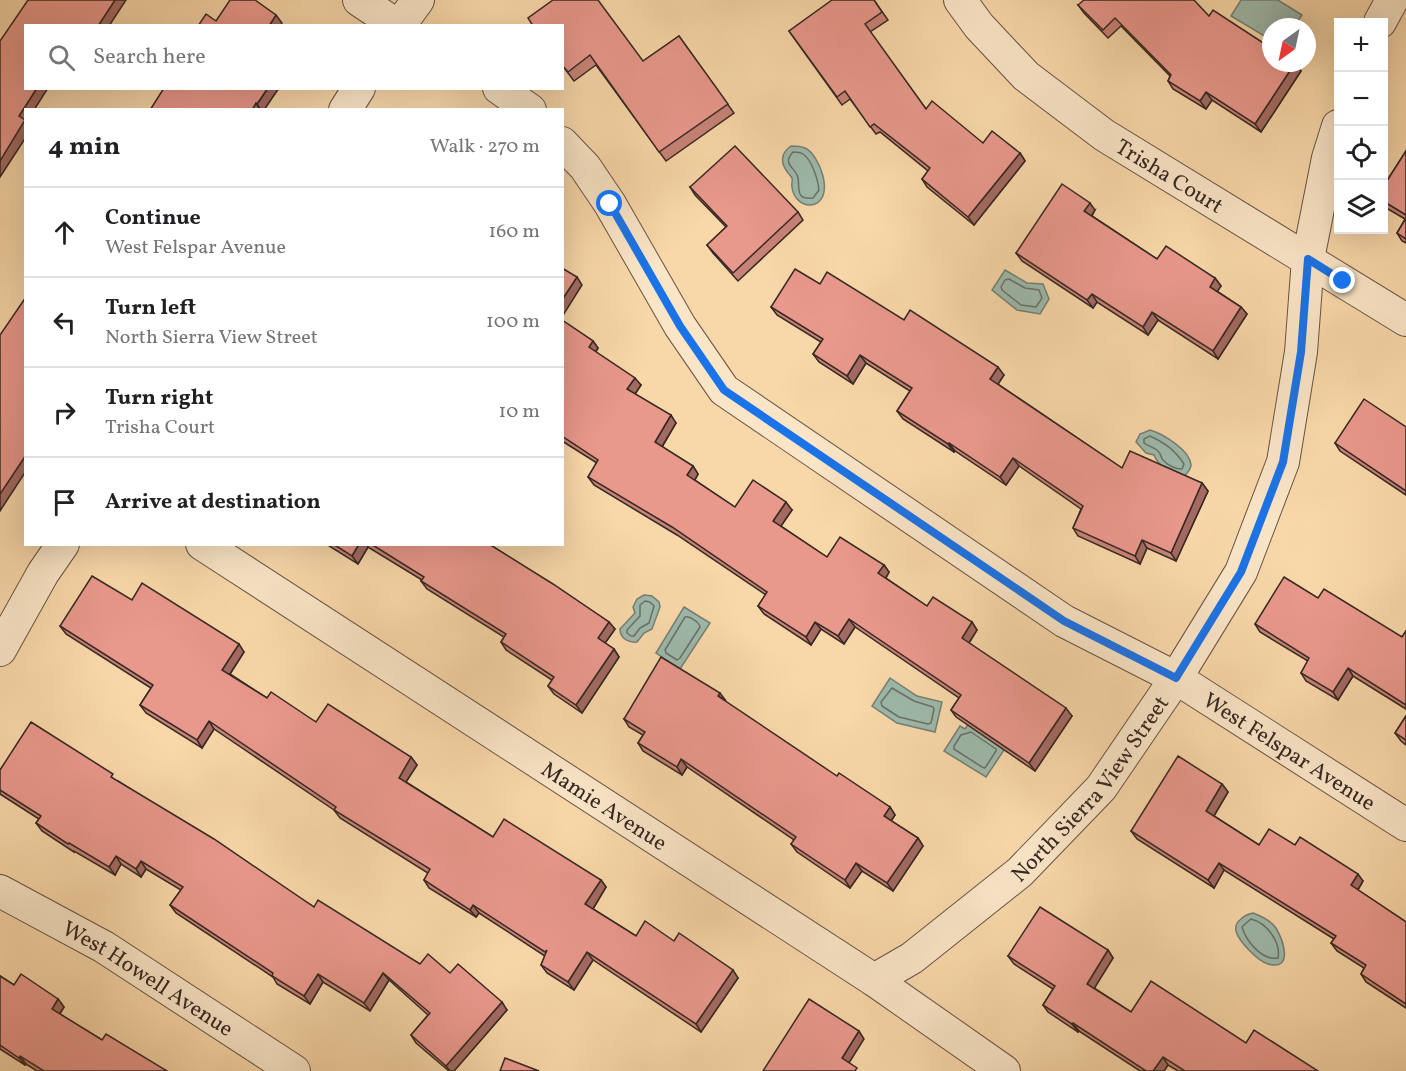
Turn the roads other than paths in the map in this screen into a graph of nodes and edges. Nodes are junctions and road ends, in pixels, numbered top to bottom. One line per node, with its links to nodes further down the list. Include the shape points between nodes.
1 (359, 0): 6 (street)
2 (418, 0): 7 (street)
3 (960, 0): 14 (street, Trisha Court, via 1026,76 1104,135)
4 (1392, 0): 5 (street)
5 (1382, 18)
6 (396, 24)
7 (400, 24)
8 (358, 90): 10 (street)
9 (502, 90): 11 (street)
10 (346, 108)
11 (527, 108)
12 (1334, 139): 14 (street, North Sierra View Street)
13 (564, 145): 19 (street, West Felspar Avenue, via 585,167 610,204 680,326 724,390 1064,621)
14 (1308, 259): 15 (street, Trisha Court); 19 (street, North Sierra View Street, via 1301,352 1283,462 1241,572)
15 (1406, 320)
16 (62, 546): 18 (street)
17 (205, 546): 22 (street, Mamie Avenue)
18 (0, 650)
19 (1176, 678): 20 (street, West Felspar Avenue); 22 (street, North Sierra View Street, via 1101,788 1020,872 912,958)
20 (1406, 825)
21 (0, 891): 23 (street, West Howell Avenue, via 104,947)
22 (874, 980): 24 (street, Mamie Avenue)
23 (294, 1071)
24 (1004, 1071)

